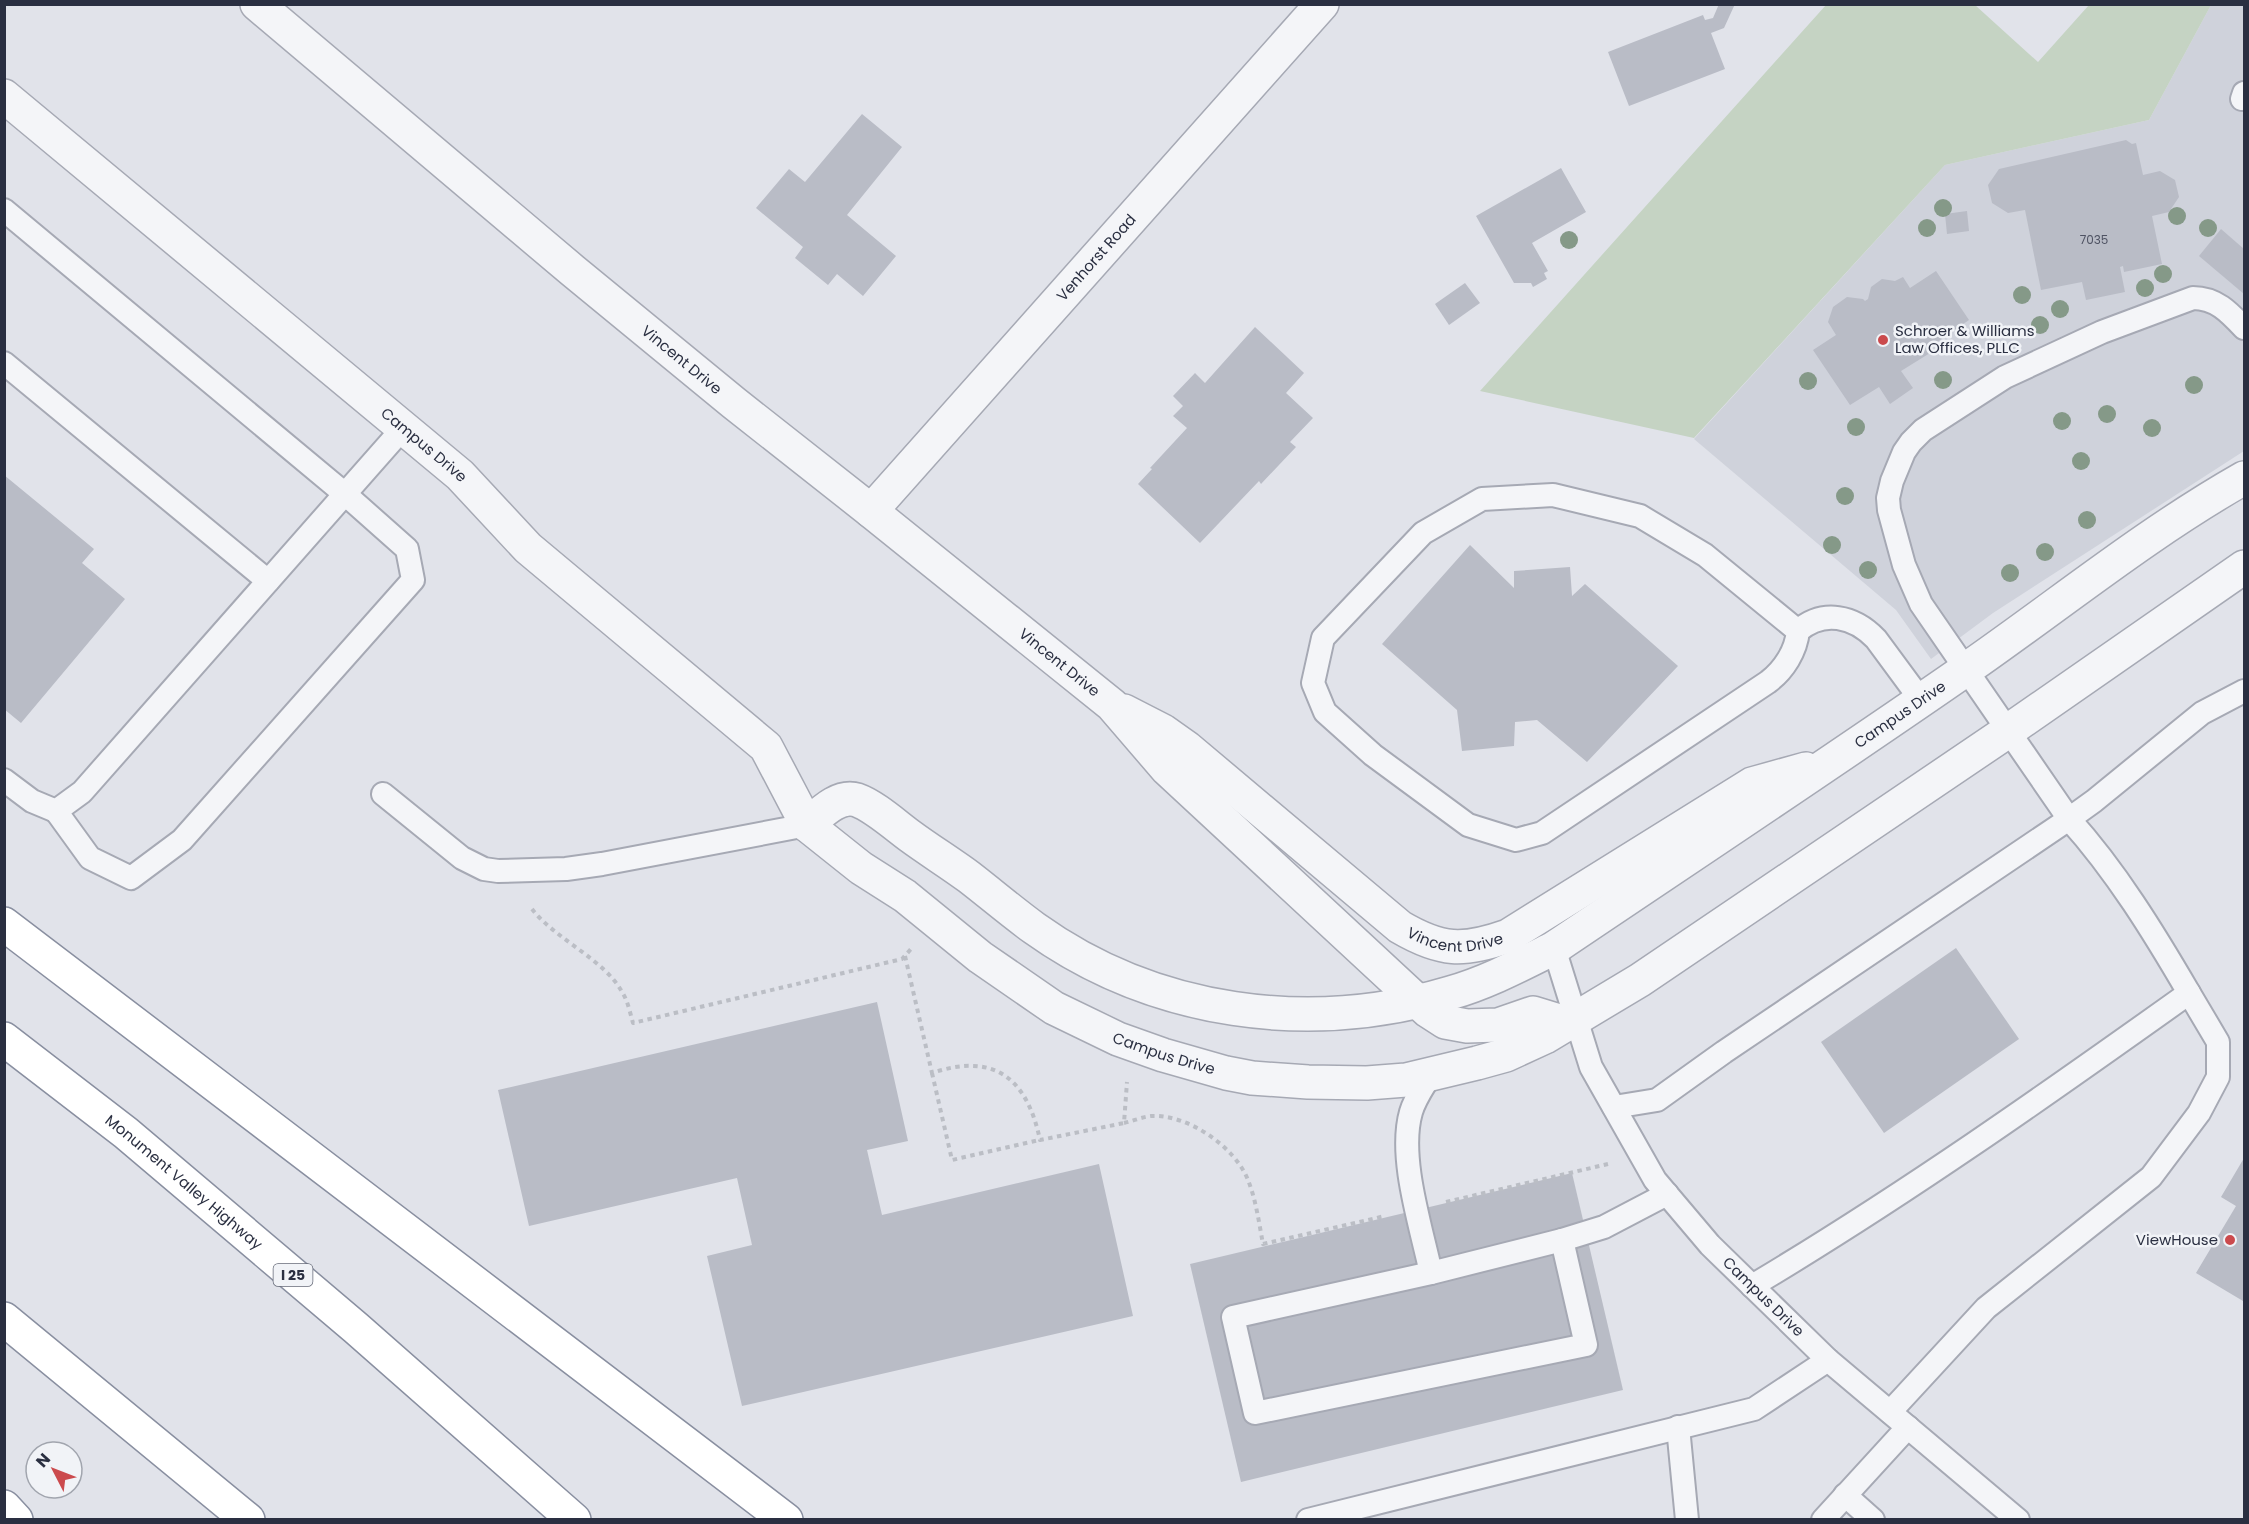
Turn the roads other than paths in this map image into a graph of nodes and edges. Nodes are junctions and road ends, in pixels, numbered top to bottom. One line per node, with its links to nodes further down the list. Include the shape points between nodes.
1 (257, 4): 10 (street, Vincent Drive, via 572,270)
2 (1323, 4): 10 (street, Venhorst Road)
3 (4, 96): 7 (street, Campus Drive)
4 (4, 210): 9 (lane)
5 (2244, 328): 14 (lane, via 2207,298 2185,300 2102,332 2005,377 1923,430 1911,442 1892,481 1889,510 1914,592)
6 (4, 363): 12 (lane)
7 (404, 427): 9 (lane); 24 (street, Campus Drive, via 460,475 528,548 766,747)
8 (2244, 478): 14 (street, Campus Drive, via 2127,553)
9 (345, 494): 12 (lane); 22 (lane, via 407,549 413,580 182,840 131,878 90,858)
10 (871, 511): 17 (street, Vincent Drive)
11 (2244, 567): 18 (street, Campus Drive)
12 (268, 581): 22 (lane, via 82,792)
13 (1798, 631): 13 (lane, via 1705,555 1640,516 1553,495 1482,499 1423,533 1323,638 1313,684 1325,712 1372,755 1468,825 1516,840 1542,833 1768,682 1789,658); 16 (lane, via 1828,617 1852,621 1876,639)
14 (1966, 670): 16 (street, Campus Drive); 18 (lane)
15 (2244, 691): 23 (lane, via 2202,713)
16 (1921, 700): 19 (street, Campus Drive)
17 (1112, 705): 19 (street, Vincent Drive, via 1187,748 1400,927 1433,944 1457,947 1508,936 1752,784); 28 (street, Vincent Drive, via 1167,769)
18 (2008, 731): 23 (lane); 29 (street, Campus Drive, via 1640,981)
19 (1831, 763): 26 (street, Campus Drive)
20 (4, 780): 22 (lane, via 32,801)
21 (382, 794): 24 (lane, via 462,858 498,871 602,864)
22 (56, 811)
23 (2069, 819): 27 (lane, via 2158,940); 32 (lane, via 1657,1100)
24 (807, 825): 28 (street, Campus Drive, via 839,801 864,803 1055,942 1105,969 1168,994 1278,1015 1336,1014); 31 (street, Campus Drive, via 1030,993 1118,1039 1196,1066 1251,1078 1367,1083)
25 (4, 924): 47 (highway)
26 (1554, 948): 28 (street, Campus Drive, via 1466,988); 29 (lane, Campus Drive)
27 (2189, 993): 36 (lane, via 2003,1125); 39 (lane, via 2218,1042 2218,1077 2199,1113 2151,1177 1986,1308)
28 (1416, 1001): 29 (street, Vincent Drive, via 1454,1025 1498,1025 1533,1013)
29 (1573, 1022): 31 (street, Campus Drive, via 1506,1055); 32 (lane, Campus Drive, via 1591,1067)
30 (4, 1039): 46 (highway, Monument Valley Highway / I 25, via 126,1133)
31 (1431, 1074): 35 (lane, via 1414,1105 1406,1144)
32 (1614, 1107): 33 (lane, Campus Drive)
33 (1667, 1194): 34 (lane, via 1604,1227); 36 (lane, Campus Drive, via 1710,1245)
34 (1562, 1240): 35 (lane); 35 (lane, via 1586,1345 1255,1413 1233,1317)
35 (1431, 1273)
36 (1752, 1286): 38 (lane, Campus Drive)
37 (4, 1319): 45 (highway)
38 (1828, 1360): 39 (lane, Campus Drive); 40 (lane, via 1754,1409)
39 (1890, 1412): 41 (lane, Campus Drive)
40 (1678, 1427): 48 (lane); 49 (lane)
41 (1908, 1427): 42 (lane); 52 (lane, Campus Drive)
42 (1845, 1495): 50 (lane); 51 (lane)
43 (4, 1507): 44 (highway)
44 (16, 1520)
45 (248, 1520)
46 (574, 1520)
47 (786, 1520)
48 (1308, 1520)
49 (1687, 1520)
50 (1823, 1520)
51 (1873, 1520)
52 (2018, 1520)

